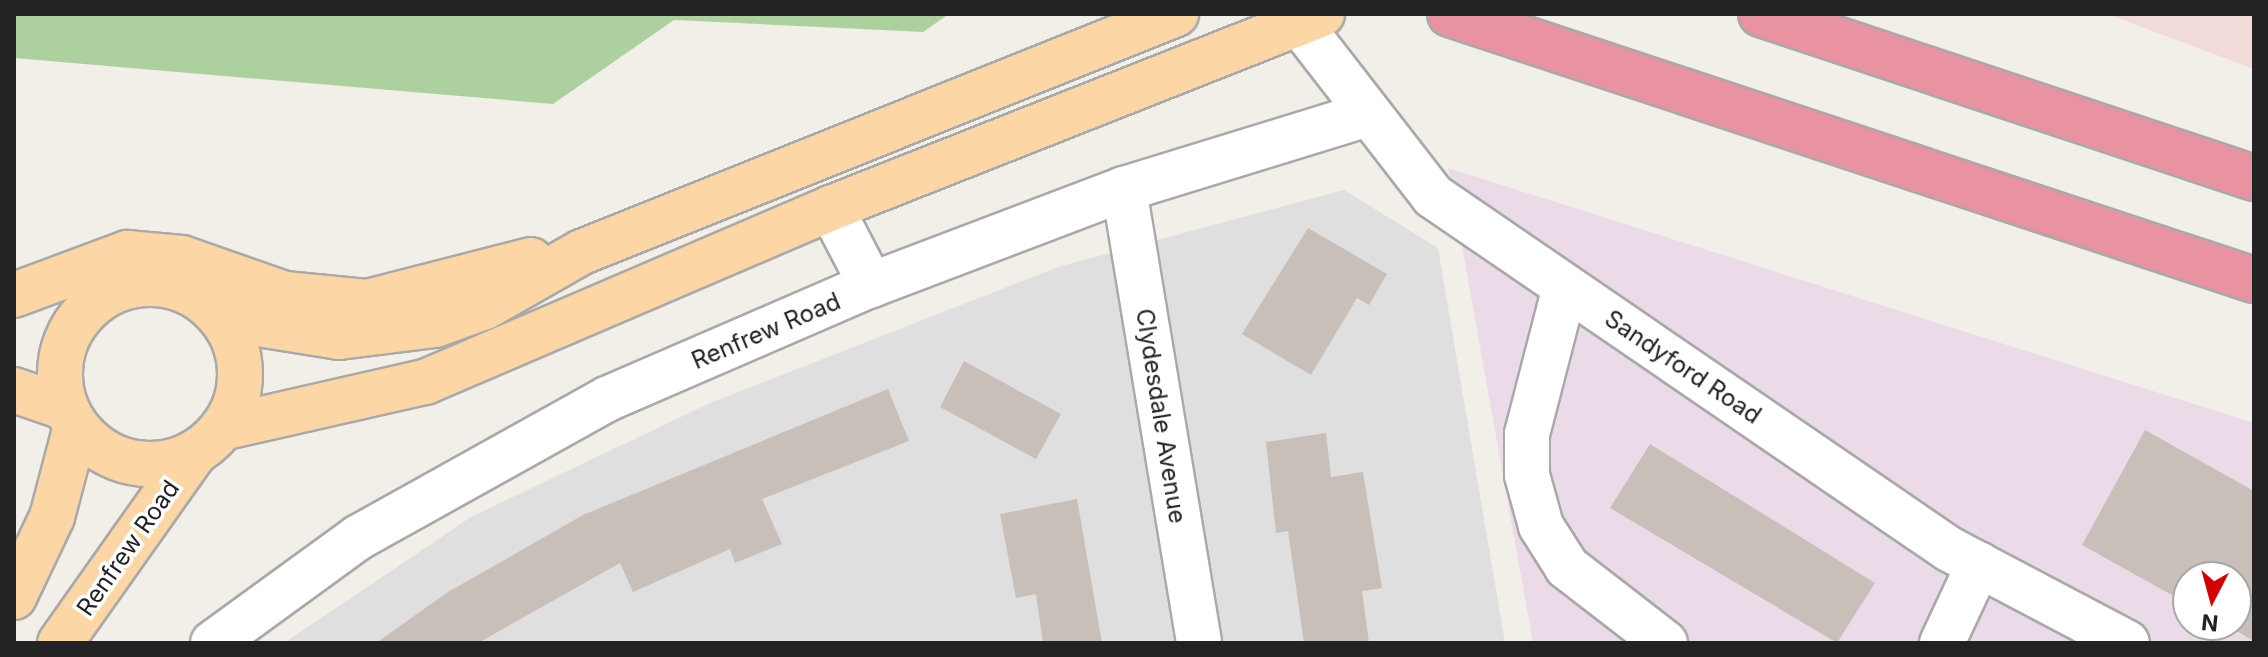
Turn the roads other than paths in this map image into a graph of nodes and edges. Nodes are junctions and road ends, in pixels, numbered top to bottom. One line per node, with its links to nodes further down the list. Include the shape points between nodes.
1 (1176, 14): 9 (main road, via 1070,52)
2 (1450, 14): 10 (highway)
3 (1761, 14): 6 (highway)
4 (1310, 18): 5 (street, Sandyford Road); 8 (main road)
5 (1365, 115): 7 (street, Renfrew Road); 12 (street, Sandyford Road, via 1433,196)
6 (2254, 178)
7 (1124, 189): 11 (street, Renfrew Road); 24 (street, Clydesdale Avenue)
8 (831, 208): 11 (street); 19 (main road, via 425,382)
9 (582, 252): 13 (main road, via 367,302 285,294 156,253 127,253); 15 (main road, via 485,307 435,325 339,337)
10 (2254, 280)
11 (871, 285): 23 (street, Renfrew Road, via 607,399 477,468 359,537)
12 (1565, 287): 20 (street, Sandyford Road); 25 (street, via 1527,434 1527,475 1541,526 1567,567)
13 (14, 295)
14 (88, 307): 15 (main road, via 109,294 157,284 181,289); 16 (main road); 18 (main road, via 62,354)
15 (221, 318): 19 (main road, via 241,373)
16 (14, 321)
17 (14, 390): 18 (main road)
18 (71, 417): 19 (main road, via 130,462); 21 (main road, via 52,517)
19 (209, 440): 22 (main road, Renfrew Road)
20 (1979, 564): 26 (street); 27 (street, Sandyford Road)
21 (14, 597)
22 (60, 643)
23 (213, 643)
24 (1199, 643)
25 (1665, 643)
26 (1942, 643)
27 (2127, 643)

